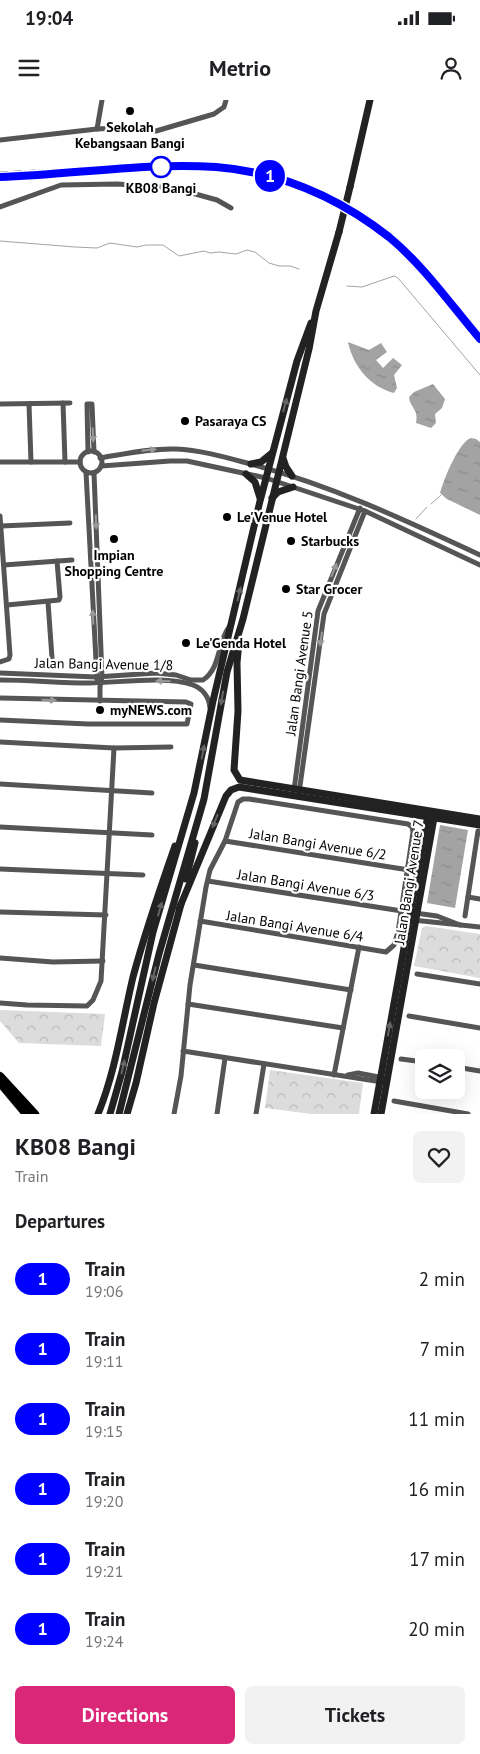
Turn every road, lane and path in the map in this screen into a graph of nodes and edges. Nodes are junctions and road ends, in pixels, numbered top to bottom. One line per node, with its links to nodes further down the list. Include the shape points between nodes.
1 (102, 100): 4 (street)
2 (226, 100): 4 (street, via 224,107 214,114 153,131)
3 (370, 100): 8 (main road, bridge, via 339,232)
4 (97, 129): 5 (street)
5 (0, 140)
6 (0, 207): 7 (street, via 60,185 117,184 181,190 217,200)
7 (231, 208)
8 (316, 312): 17 (main road); 18 (main road, one-way to 8, via 297,361)
9 (89, 397): 14 (street)
10 (63, 403): 11 (street); 13 (street); 22 (street)
11 (70, 403)
12 (0, 404): 13 (street)
13 (29, 404): 21 (street)
14 (89, 404): 15 (street); 16 (street, one-way to 16, via 92,404)
15 (88, 452): 16 (street); 23 (street)
16 (94, 452): 19 (street)
17 (283, 452): 27 (main road); 31 (main road)
18 (273, 453): 24 (main road, via 261,462); 26 (main road)
19 (100, 458): 24 (street, one-way to 24, via 176,449); 25 (street)
20 (0, 462): 21 (street)
21 (30, 462): 22 (street)
22 (65, 462): 23 (street)
23 (80, 462): 28 (street)
24 (251, 464): 26 (street)
25 (101, 466): 29 (street); 30 (street, via 187,461)
26 (269, 468): 27 (street); 32 (main road)
27 (279, 471): 31 (street); 33 (main road)
28 (86, 472): 29 (street); 62 (street, one-way to 28)
29 (94, 473): 62 (street, one-way to 62)
30 (246, 474): 32 (street); 36 (main road, via 258,488)
31 (292, 476): 35 (street)
32 (266, 478): 33 (street); 36 (main road)
33 (276, 481): 34 (street); 37 (main road)
34 (293, 487): 37 (main road, via 278,492); 38 (street)
35 (355, 499): 39 (street); 40 (street)
36 (260, 500): 57 (main road, one-way to 36)
37 (271, 501): 56 (main road)
38 (348, 505): 39 (street); 43 (street)
39 (363, 508): 40 (street); 41 (street); 43 (street, Jalan Bangi Avenue 5); 44 (street, Jalan Bangi Avenue 5)
40 (376, 508): 47 (street)
41 (374, 515): 44 (street); 48 (street)
42 (0, 516): 46 (street)
43 (356, 519): 72 (street, Jalan Bangi Avenue 5, one-way to 43, via 318,611)
44 (362, 519): 72 (street, Jalan Bangi Avenue 5, one-way to 72, via 324,614)
45 (70, 523): 46 (street)
46 (0, 524): 52 (street)
47 (417, 526): 48 (street); 49 (street)
48 (414, 534): 53 (street)
49 (480, 555)
50 (72, 560): 51 (street)
51 (57, 561): 52 (street); 54 (street, via 60,597)
52 (4, 565): 55 (street)
53 (480, 565)
54 (48, 602): 55 (street); 58 (street)
55 (6, 605): 59 (street, via 10,655 9,659)
56 (243, 619): 72 (main road, via 237,663 234,770 240,780); 75 (main road, one-way to 75, via 227,672)
57 (232, 624): 62 (street, Jalan Bangi Avenue 1/8, via 225,634 212,672 203,680 156,673); 65 (main road)
58 (52, 658)
59 (0, 662)
60 (0, 674): 62 (street, Jalan Bangi Avenue 1/8)
61 (0, 680): 62 (street, Jalan Bangi Avenue 1/8)
62 (99, 681): 64 (street); 65 (street, Jalan Bangi Avenue 1/8, one-way to 62, via 210,703 204,693 184,682)
63 (0, 698): 64 (street, one-way to 64)
64 (100, 701): 66 (street, via 190,704 187,724)
65 (210, 714): 74 (main road, one-way to 65)
66 (0, 720)
67 (0, 742): 69 (street)
68 (171, 747): 69 (street)
69 (114, 748): 71 (street)
70 (0, 784): 71 (street)
71 (112, 791): 73 (street); 80 (street)
72 (296, 792): 76 (main road); 91 (main road, one-way to 91, via 244,787 228,792)
73 (152, 793)
74 (194, 793): 124 (main road, via 150,915 109,1082); 125 (main road, one-way to 74, via 153,932)
75 (204, 799): 91 (main road); 126 (main road, one-way to 126, via 158,954)
76 (430, 815): 77 (main road); 79 (main road); 94 (main road, Jalan Bangi Avenue 7)
77 (480, 819)
78 (0, 827): 80 (street)
79 (479, 828): 83 (street)
80 (110, 832): 81 (street); 86 (street)
81 (152, 835)
82 (225, 841): 85 (street, Jalan Bangi Avenue 6/2); 85 (street, via 238,802 243,799 408,824 413,832); 88 (street)
83 (477, 853): 89 (street)
84 (0, 869): 86 (street)
85 (409, 870): 94 (street)
86 (108, 872): 87 (street); 93 (street)
87 (143, 875)
88 (208, 881): 94 (street, Jalan Bangi Avenue 6/3); 96 (street)
89 (468, 897): 90 (street); 95 (street)
90 (480, 899)
91 (180, 909): 127 (main road)
92 (0, 912): 93 (street)
93 (106, 915): 100 (street)
94 (410, 915): 97 (street, Jalan Bangi Avenue 6/3, via 437,916 460,925); 98 (street, Jalan Bangi Avenue 6/4, via 396,942 386,952); 119 (main road, Jalan Bangi Avenue 7)
95 (465, 916)
96 (200, 922): 98 (street, Jalan Bangi Avenue 6/4); 101 (street)
97 (480, 927)
98 (358, 948): 104 (street)
99 (0, 958): 100 (street)
100 (103, 961): 105 (street, via 101,981 93,1000 86,1006)
101 (194, 965): 104 (street); 106 (street)
102 (417, 974): 103 (street)
103 (480, 984)
104 (351, 990): 108 (street)
105 (0, 1002)
106 (188, 1004): 108 (street); 110 (street)
107 (409, 1016): 109 (street)
108 (343, 1028): 117 (street)
109 (480, 1028)
110 (183, 1051): 111 (street); 128 (street)
111 (225, 1058): 114 (street); 129 (street)
112 (400, 1059): 113 (street)
113 (415, 1061)
114 (264, 1064): 117 (street); 130 (street)
115 (465, 1068): 116 (street)
116 (480, 1071)
117 (334, 1075): 119 (street)
118 (0, 1076): 123 (main road)
119 (383, 1080): 131 (main road, Jalan Bangi Avenue 7); 132 (main road, Jalan Bangi Avenue 7)
120 (0, 1083): 122 (main road)
121 (394, 1101): 133 (street)
122 (26, 1114)
123 (35, 1114)
124 (98, 1114)
125 (110, 1114)
126 (119, 1114)
127 (127, 1114)
128 (174, 1114)
129 (217, 1114)
130 (256, 1114)
131 (374, 1114)
132 (381, 1114)
133 (468, 1114)

